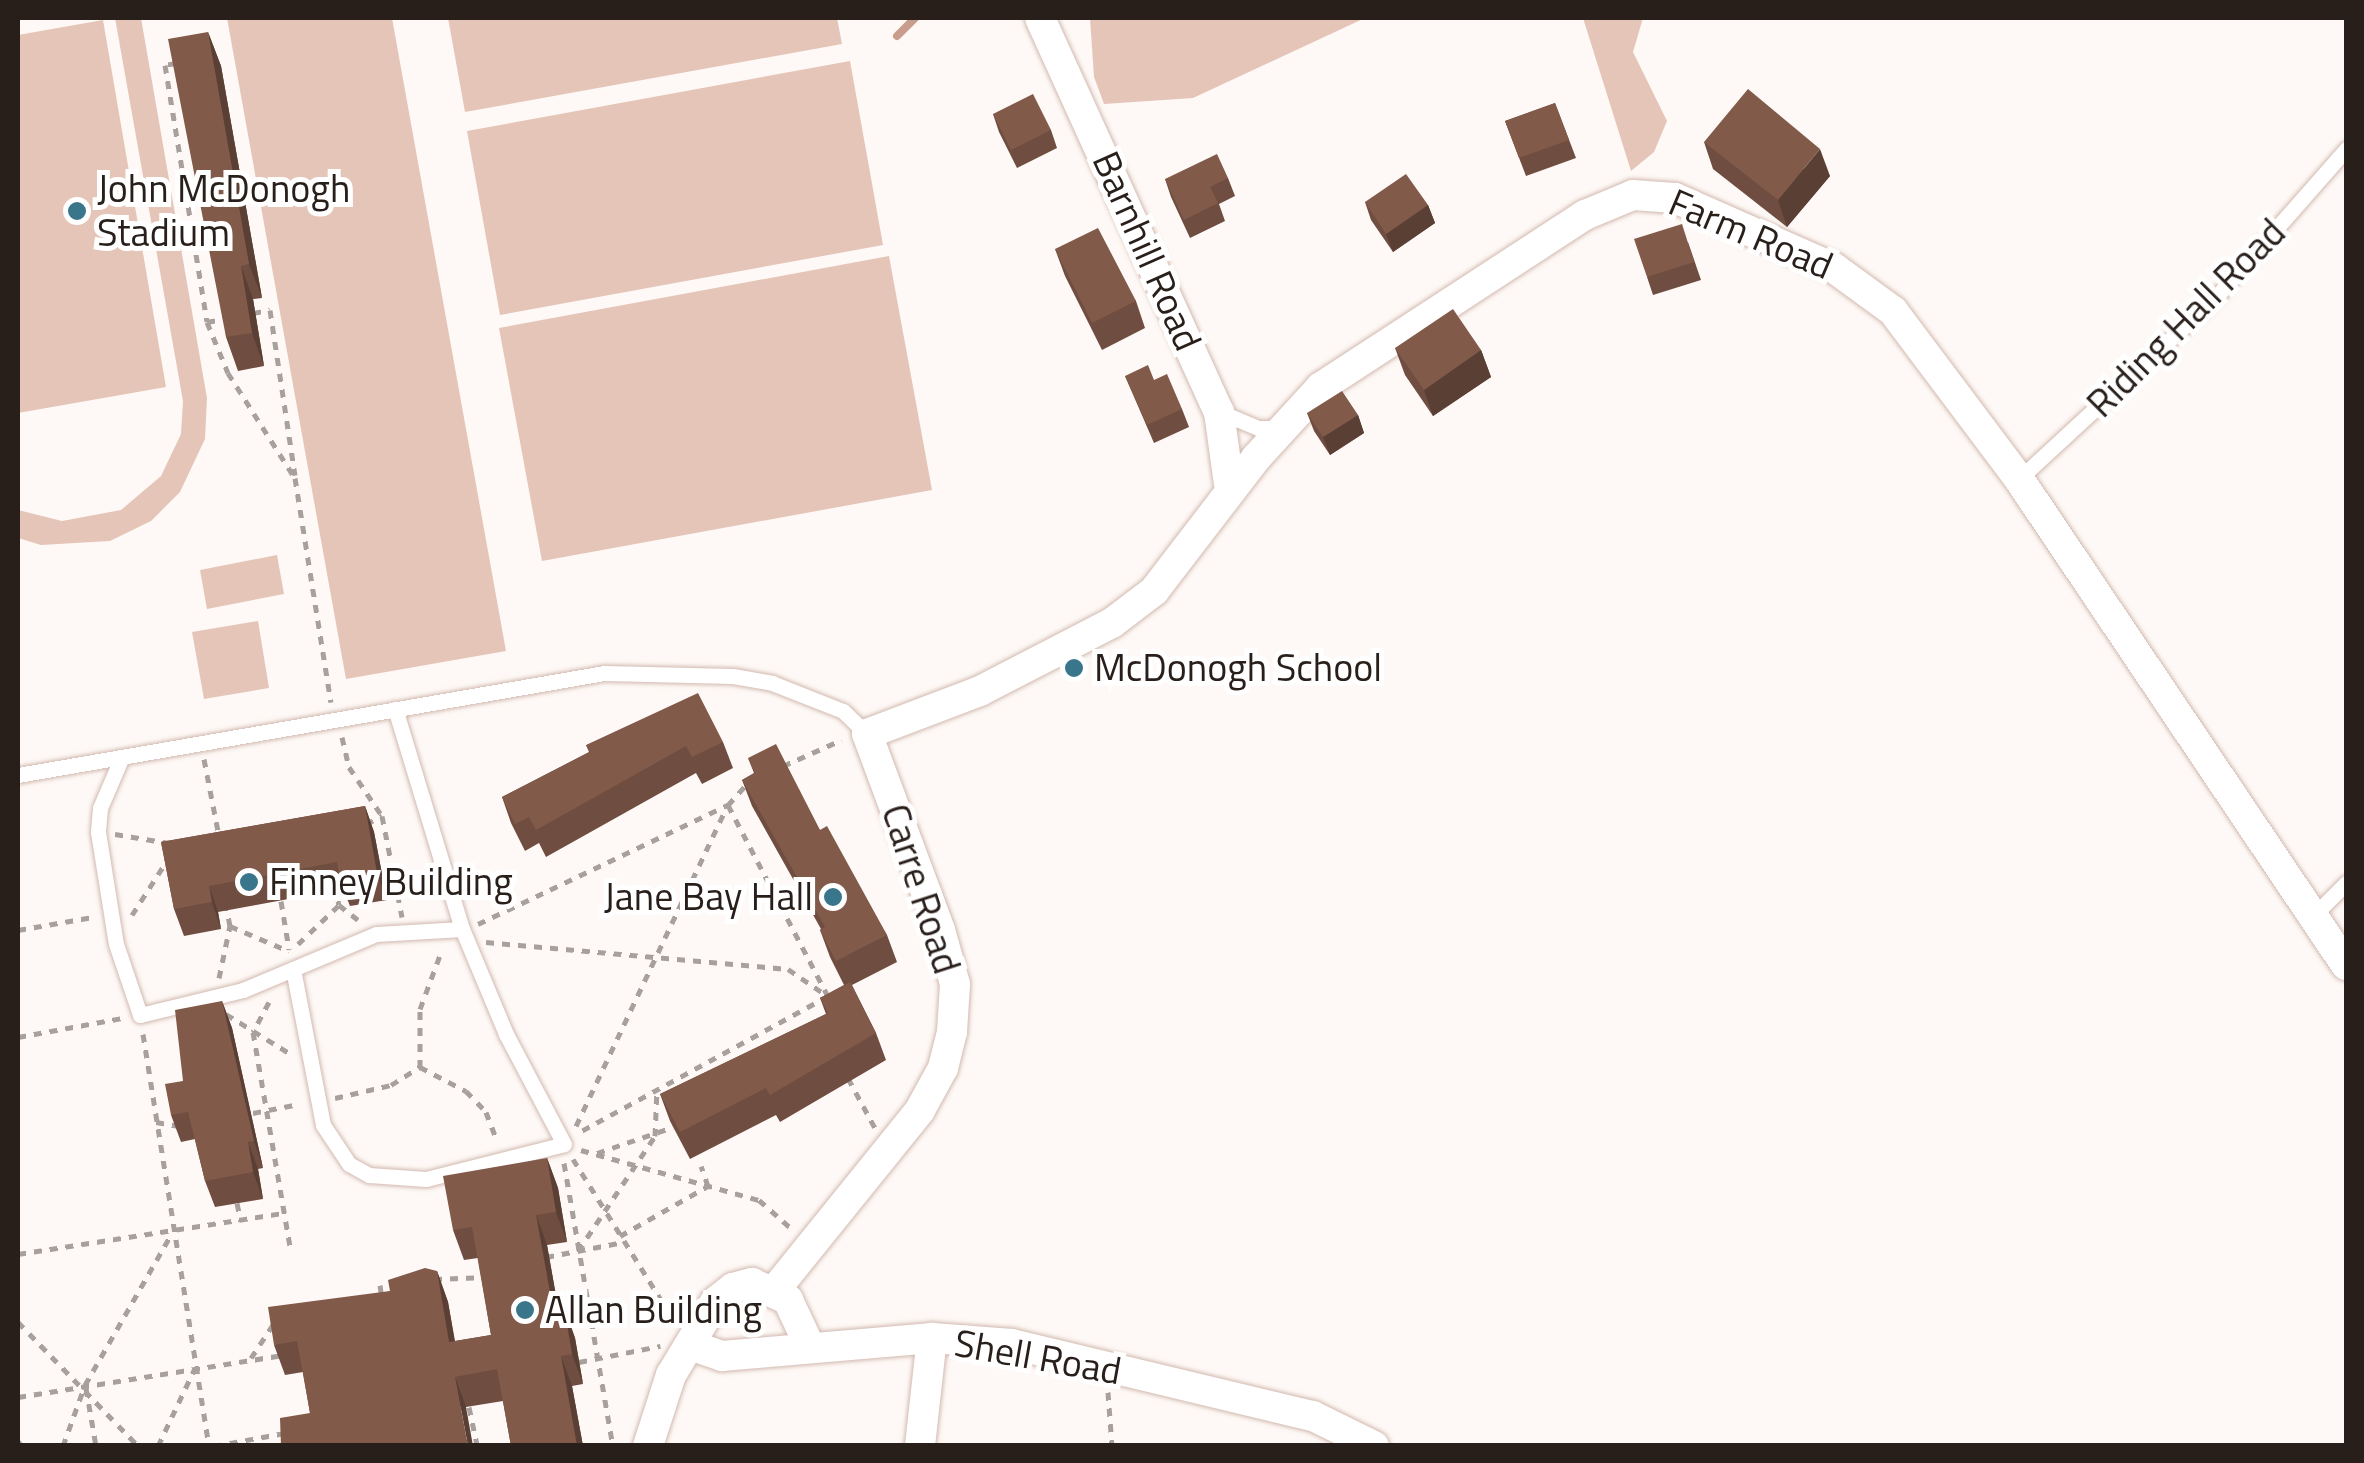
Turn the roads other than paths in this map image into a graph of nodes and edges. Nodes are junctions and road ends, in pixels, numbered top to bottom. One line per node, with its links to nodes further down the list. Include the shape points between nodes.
1 (1040, 18): 3 (street, Barnhill Road)
2 (2346, 149): 5 (lane, Riding Hall Road, via 2204,310)
3 (1219, 412): 4 (lane, via 1247,425); 6 (street, Barnhill Road)
4 (1282, 428): 5 (street, Farm Road, via 1322,387 1410,325 1585,215 1650,193 1834,268 1875,293); 6 (street, Farm Road)
5 (2019, 480): 12 (street, Farm Road)
6 (1230, 491): 8 (street, Farm Road, via 1154,591 1112,623 980,691)
7 (395, 710): 8 (lane, via 541,682 652,671 772,683 842,712); 9 (lane); 13 (lane)
8 (867, 734): 16 (street, Carre Road, via 954,984 943,1068 887,1152)
9 (121, 759): 10 (lane); 15 (lane, via 100,808 98,832 116,944 140,1016 243,990)
10 (18, 776)
11 (2346, 883): 12 (lane)
12 (2313, 916): 14 (street, Farm Road)
13 (462, 929): 15 (lane, via 376,934); 15 (lane, via 506,1034 564,1144 426,1178 369,1176 349,1164 334,1150 320,1113)
14 (2346, 966)
15 (292, 969)
16 (775, 1290): 18 (street, via 734,1288 715,1302); 19 (street, via 797,1315)
17 (932, 1338): 19 (street, Shell Road); 21 (street); 22 (street, Shell Road, via 1012,1344 1313,1416)
18 (692, 1346): 19 (street, Shell Road, via 722,1356); 20 (street, via 671,1374)
19 (810, 1347)
20 (648, 1446)
21 (920, 1446)
22 (1374, 1446)

